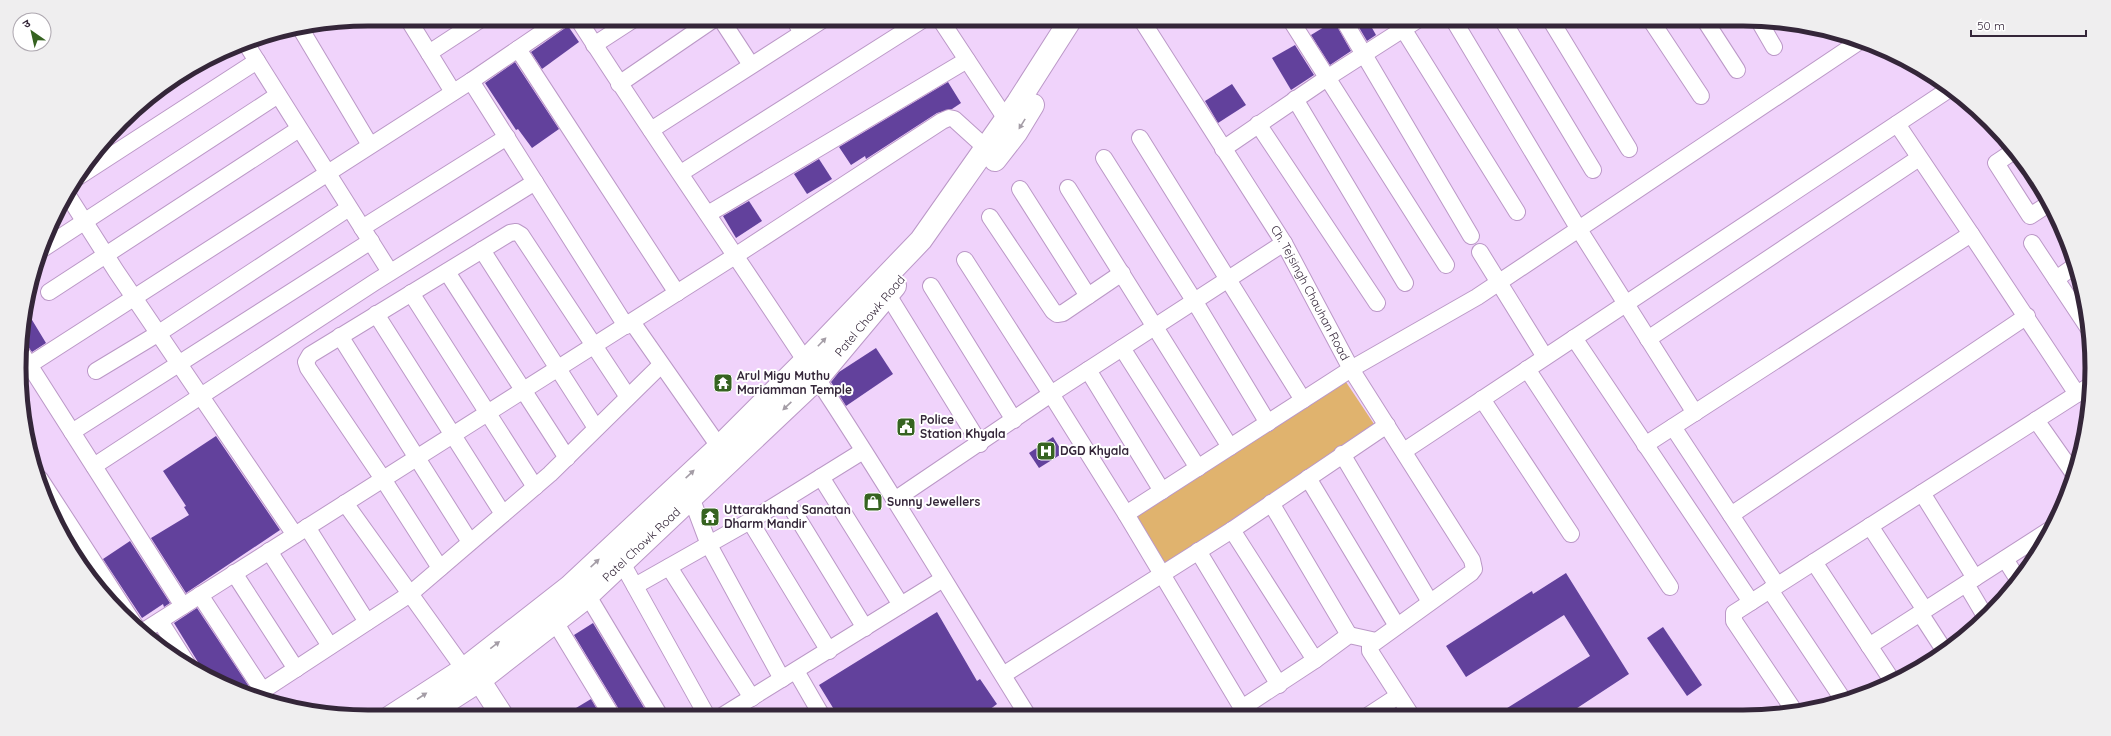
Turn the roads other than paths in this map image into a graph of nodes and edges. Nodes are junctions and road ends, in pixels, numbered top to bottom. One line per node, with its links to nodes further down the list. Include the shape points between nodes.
1 (412, 26): 32 (street)
2 (470, 26): 32 (street)
3 (552, 26): 31 (street)
4 (582, 26): 27 (street)
5 (623, 26): 27 (street)
6 (704, 26): 40 (street)
7 (726, 26): 36 (street)
8 (798, 26): 26 (street)
9 (813, 26): 26 (street)
10 (913, 26): 63 (street)
11 (945, 26): 34 (street)
12 (1066, 26): 46 (street, Patel Chowk Road)
13 (1082, 26): 99 (street, Patel Chowk Road, one-way to 99, via 1016,133)
14 (1145, 26): 55 (street, Ch. Tejsingh Chauhan Road)
15 (1294, 26): 38 (street)
16 (1347, 26): 33 (street)
17 (1398, 26): 33 (street)
18 (1401, 26): 70 (street)
19 (1457, 26): 74 (street)
20 (1506, 26): 61 (street)
21 (1554, 26): 56 (street)
22 (1655, 26): 44 (street)
23 (1709, 26): 37 (street)
24 (1762, 27): 29 (street)
25 (303, 33): 53 (street)
26 (802, 33): 36 (street)
27 (594, 45): 40 (street)
28 (1855, 45): 74 (street)
29 (1774, 47)
30 (248, 48): 35 (street)
31 (518, 49): 39 (street); 98 (street)
32 (429, 53): 41 (street)
33 (1364, 54): 38 (street); 77 (street)
34 (967, 60): 46 (street); 71 (street)
35 (256, 61): 43 (street); 60 (street)
36 (751, 65): 50 (street)
37 (1737, 70)
38 (1327, 78): 45 (street); 86 (street)
39 (471, 81): 41 (street); 51 (street)
40 (619, 84): 50 (street)
41 (453, 92): 53 (street)
42 (1945, 92): 48 (street)
43 (278, 95): 49 (street); 73 (street)
44 (1701, 96)
45 (1295, 99): 47 (street); 94 (street)
46 (1006, 120): 54 (street, Patel Chowk Road)
47 (1258, 124): 55 (street); 103 (street)
48 (1897, 124): 59 (street); 104 (street)
49 (299, 129): 62 (street); 83 (street)
50 (651, 130): 63 (street)
51 (507, 137): 64 (street); 76 (street)
52 (1140, 138): 92 (street)
53 (370, 145): 62 (street)
54 (986, 148): 84 (street, via 954,119 942,121); 117 (street, Patel Chowk Road, one-way to 54, via 921,240)
55 (1223, 149): 78 (street, Ch. Tejsingh Chauhan Road)
56 (1629, 149)
57 (2009, 154): 68 (street, via 1996,163 2030,216)
58 (1104, 158): 102 (street)
59 (1920, 158): 75 (street); 113 (street)
60 (91, 169)
61 (1593, 170)
62 (327, 173): 69 (street); 101 (street)
63 (681, 173): 71 (street)
64 (535, 182): 88 (street); 108 (street)
65 (1068, 188): 90 (street)
66 (1020, 189): 100 (street)
67 (71, 199): 73 (street)
68 (2044, 207)
69 (350, 208): 76 (street); 110 (street)
70 (1517, 212)
71 (708, 214): 84 (street)
72 (990, 217): 100 (street, via 1053,311 1057,314 1062,312)
73 (85, 222): 80 (street); 83 (street)
74 (1578, 228): 93 (street); 104 (street)
75 (1971, 234): 106 (street); 137 (street)
76 (366, 235): 88 (street); 118 (street)
77 (1471, 236)
78 (1284, 243): 92 (street); 123 (street, Ch. Tejsingh Chauhan Road)
79 (2032, 243): 91 (street)
80 (49, 245)
81 (482, 250): 89 (street); 114 (street, via 510,233 516,232 521,235); 121 (street)
82 (1480, 252): 93 (street)
83 (105, 254): 96 (street); 101 (street)
84 (736, 256): 98 (street); 117 (street)
85 (965, 260): 130 (street)
86 (1446, 265)
87 (2070, 269): 91 (street)
88 (390, 272): 132 (street)
89 (447, 272): 97 (street); 129 (street)
90 (1122, 273): 100 (street); 109 (street)
91 (2056, 279): 107 (street)
92 (1229, 280): 102 (street); 135 (street)
93 (1498, 281): 116 (street); 123 (street, via 1476,297)
94 (1405, 283)
95 (931, 286): 138 (street)
96 (49, 292)
97 (411, 293): 105 (street); 136 (street)
98 (677, 293): 108 (street)
99 (888, 295): 127 (street, Patel Chowk Road); 146 (street)
100 (1088, 296)
101 (135, 299): 110 (street); 120 (street)
102 (1195, 302): 109 (street); 140 (street)
103 (1377, 303)
104 (1626, 304): 112 (street); 113 (street)
105 (376, 314): 111 (street); 145 (street)
106 (2027, 316): 131 (street); 172 (street)
107 (2081, 317)
108 (629, 324): 114 (street); 119 (street)
109 (1156, 327): 115 (street); 148 (street)
110 (159, 333): 118 (street); 126 (street)
111 (340, 336): 153 (street); 160 (street, via 310,355 306,362)
112 (1574, 338): 116 (street); 147 (street)
113 (1648, 339): 137 (street)
114 (595, 345): 121 (street); 133 (street)
115 (1122, 348): 125 (street); 156 (street)
116 (1545, 357): 124 (street)
117 (805, 361): 127 (street); 151 (street, Patel Chowk Road)
118 (179, 363): 132 (street); 144 (street)
119 (661, 364): 133 (street); 151 (street)
120 (26, 367)
121 (559, 368): 129 (street); 143 (street)
122 (26, 369): 144 (street)
123 (1352, 369): 135 (street); 141 (street, Ch. Tejsingh Chauhan Road)
124 (1527, 369): 134 (street); 194 (street)
125 (1088, 370): 130 (street); 162 (street)
126 (96, 371)
127 (818, 378): 149 (street); 151 (street, Patel Chowk Road, one-way to 151)
128 (2084, 389): 131 (street)
129 (525, 390): 136 (street); 154 (street)
130 (1051, 394): 138 (street); 171 (street)
131 (2077, 394): 139 (street)
132 (201, 396): 155 (street); 176 (street)
133 (628, 397): 143 (street)
134 (1482, 399): 150 (street); 177 (street)
135 (1303, 400): 140 (street)
136 (489, 413): 145 (street); 161 (street)
137 (1695, 413): 142 (street)
138 (1014, 420): 146 (street)
139 (2036, 420): 157 (street); 163 (street)
140 (1268, 423): 148 (street)
141 (1387, 425): 150 (street, Ch. Tejsingh Chauhan Road); 152 (street)
142 (1673, 427): 147 (street); 172 (street)
143 (596, 428): 154 (street)
144 (72, 432): 155 (street)
145 (453, 436): 153 (street); 170 (street)
146 (980, 444): 167 (street)
147 (1645, 445): 200 (street)
148 (1230, 447): 156 (street)
149 (863, 451): 158 (street); 167 (street)
150 (1404, 451): 199 (street, Ch. Tejsingh Chauhan Road, via 1472,560 1474,569)
151 (724, 454): 165 (street, Patel Chowk Road); 221 (street, Patel Chowk Road, one-way to 151)
152 (1342, 454): 159 (street); 199 (street)
153 (417, 458): 160 (street); 179 (street)
154 (567, 458): 161 (street)
155 (94, 466): 203 (street)
156 (1198, 468): 162 (street)
157 (2070, 468)
158 (821, 477): 166 (street); 201 (street)
159 (1308, 478): 169 (street); 209 (street)
160 (384, 479): 168 (street); 187 (street)
161 (535, 487): 170 (street)
162 (1162, 491): 171 (street)
163 (1922, 492): 174 (street); 192 (street)
164 (51, 495): 202 (street)
165 (691, 497): 180 (street); 185 (street, Patel Chowk Road)
166 (786, 499): 173 (street); 210 (street)
167 (896, 499): 191 (street)
168 (345, 503): 176 (street); 196 (street)
169 (1271, 503): 175 (street); 212 (street)
170 (503, 514): 179 (street)
171 (1126, 514): 189 (street)
172 (1731, 515): 195 (street)
173 (750, 521): 180 (street); 217 (street)
174 (1870, 526): 184 (street); 204 (street)
175 (1232, 530): 182 (street); 219 (street)
176 (301, 531): 181 (street); 207 (street)
177 (1571, 534)
178 (2041, 536): 183 (street)
179 (470, 542): 187 (street)
180 (709, 545): 186 (street); 222 (street)
181 (269, 551): 188 (street); 214 (street)
182 (1198, 551): 189 (street); 225 (street)
183 (2005, 559): 190 (street); 192 (street)
184 (1814, 562): 195 (street); 215 (street)
185 (622, 563): 193 (street); 198 (street, Patel Chowk Road)
186 (669, 567): 193 (street); 230 (street)
187 (440, 568): 196 (street)
188 (234, 573): 197 (street); 220 (street)
189 (1162, 575): 223 (street); 225 (street, via 1242,708)
190 (2014, 575)
191 (943, 580): 201 (street); 223 (street)
192 (1970, 581): 204 (street); 205 (street)
193 (634, 586): 238 (street)
194 (1670, 587)
195 (1773, 588): 200 (street); 229 (street)
196 (410, 594): 207 (street); 221 (street)
197 (200, 595): 203 (street); 226 (street)
198 (588, 596): 208 (street, Patel Chowk Road); 237 (street)
199 (1430, 602): 209 (street)
200 (1751, 602): 231 (street, via 1734,613 1733,619)
201 (901, 605): 210 (street)
202 (122, 606)
203 (183, 606): 206 (street)
204 (1923, 612): 215 (street); 216 (street)
205 (1983, 612)
206 (160, 621): 211 (street); 218 (street)
207 (367, 622): 214 (street)
208 (555, 622): 221 (street, Patel Chowk Road); 236 (street)
209 (1397, 626): 213 (street)
210 (866, 628): 217 (street)
211 (147, 629)
212 (1349, 635): 213 (street); 219 (street)
213 (1376, 641): 228 (street, via 1370,646 1370,651)
214 (330, 646): 220 (street)
215 (1868, 646): 224 (street)
216 (1942, 646)
217 (829, 651): 222 (street)
218 (181, 654)
219 (1315, 660): 225 (street)
220 (296, 669): 227 (street)
221 (471, 675): 232 (street, one-way to 221); 233 (street); 234 (street); 235 (street)
222 (789, 675): 230 (street); 240 (street)
223 (1003, 675): 241 (street)
224 (1890, 677)
225 (1279, 685)
226 (258, 692)
227 (259, 693)
228 (1398, 696): 242 (street); 243 (street)
229 (1840, 696)
230 (752, 698): 239 (street)
231 (1791, 706)
232 (404, 710)
233 (431, 710)
234 (484, 710)
235 (498, 710)
236 (608, 710)
237 (656, 710)
238 (704, 710)
239 (732, 710)
240 (817, 710)
241 (1024, 710)
242 (1377, 710)
243 (1408, 710)

